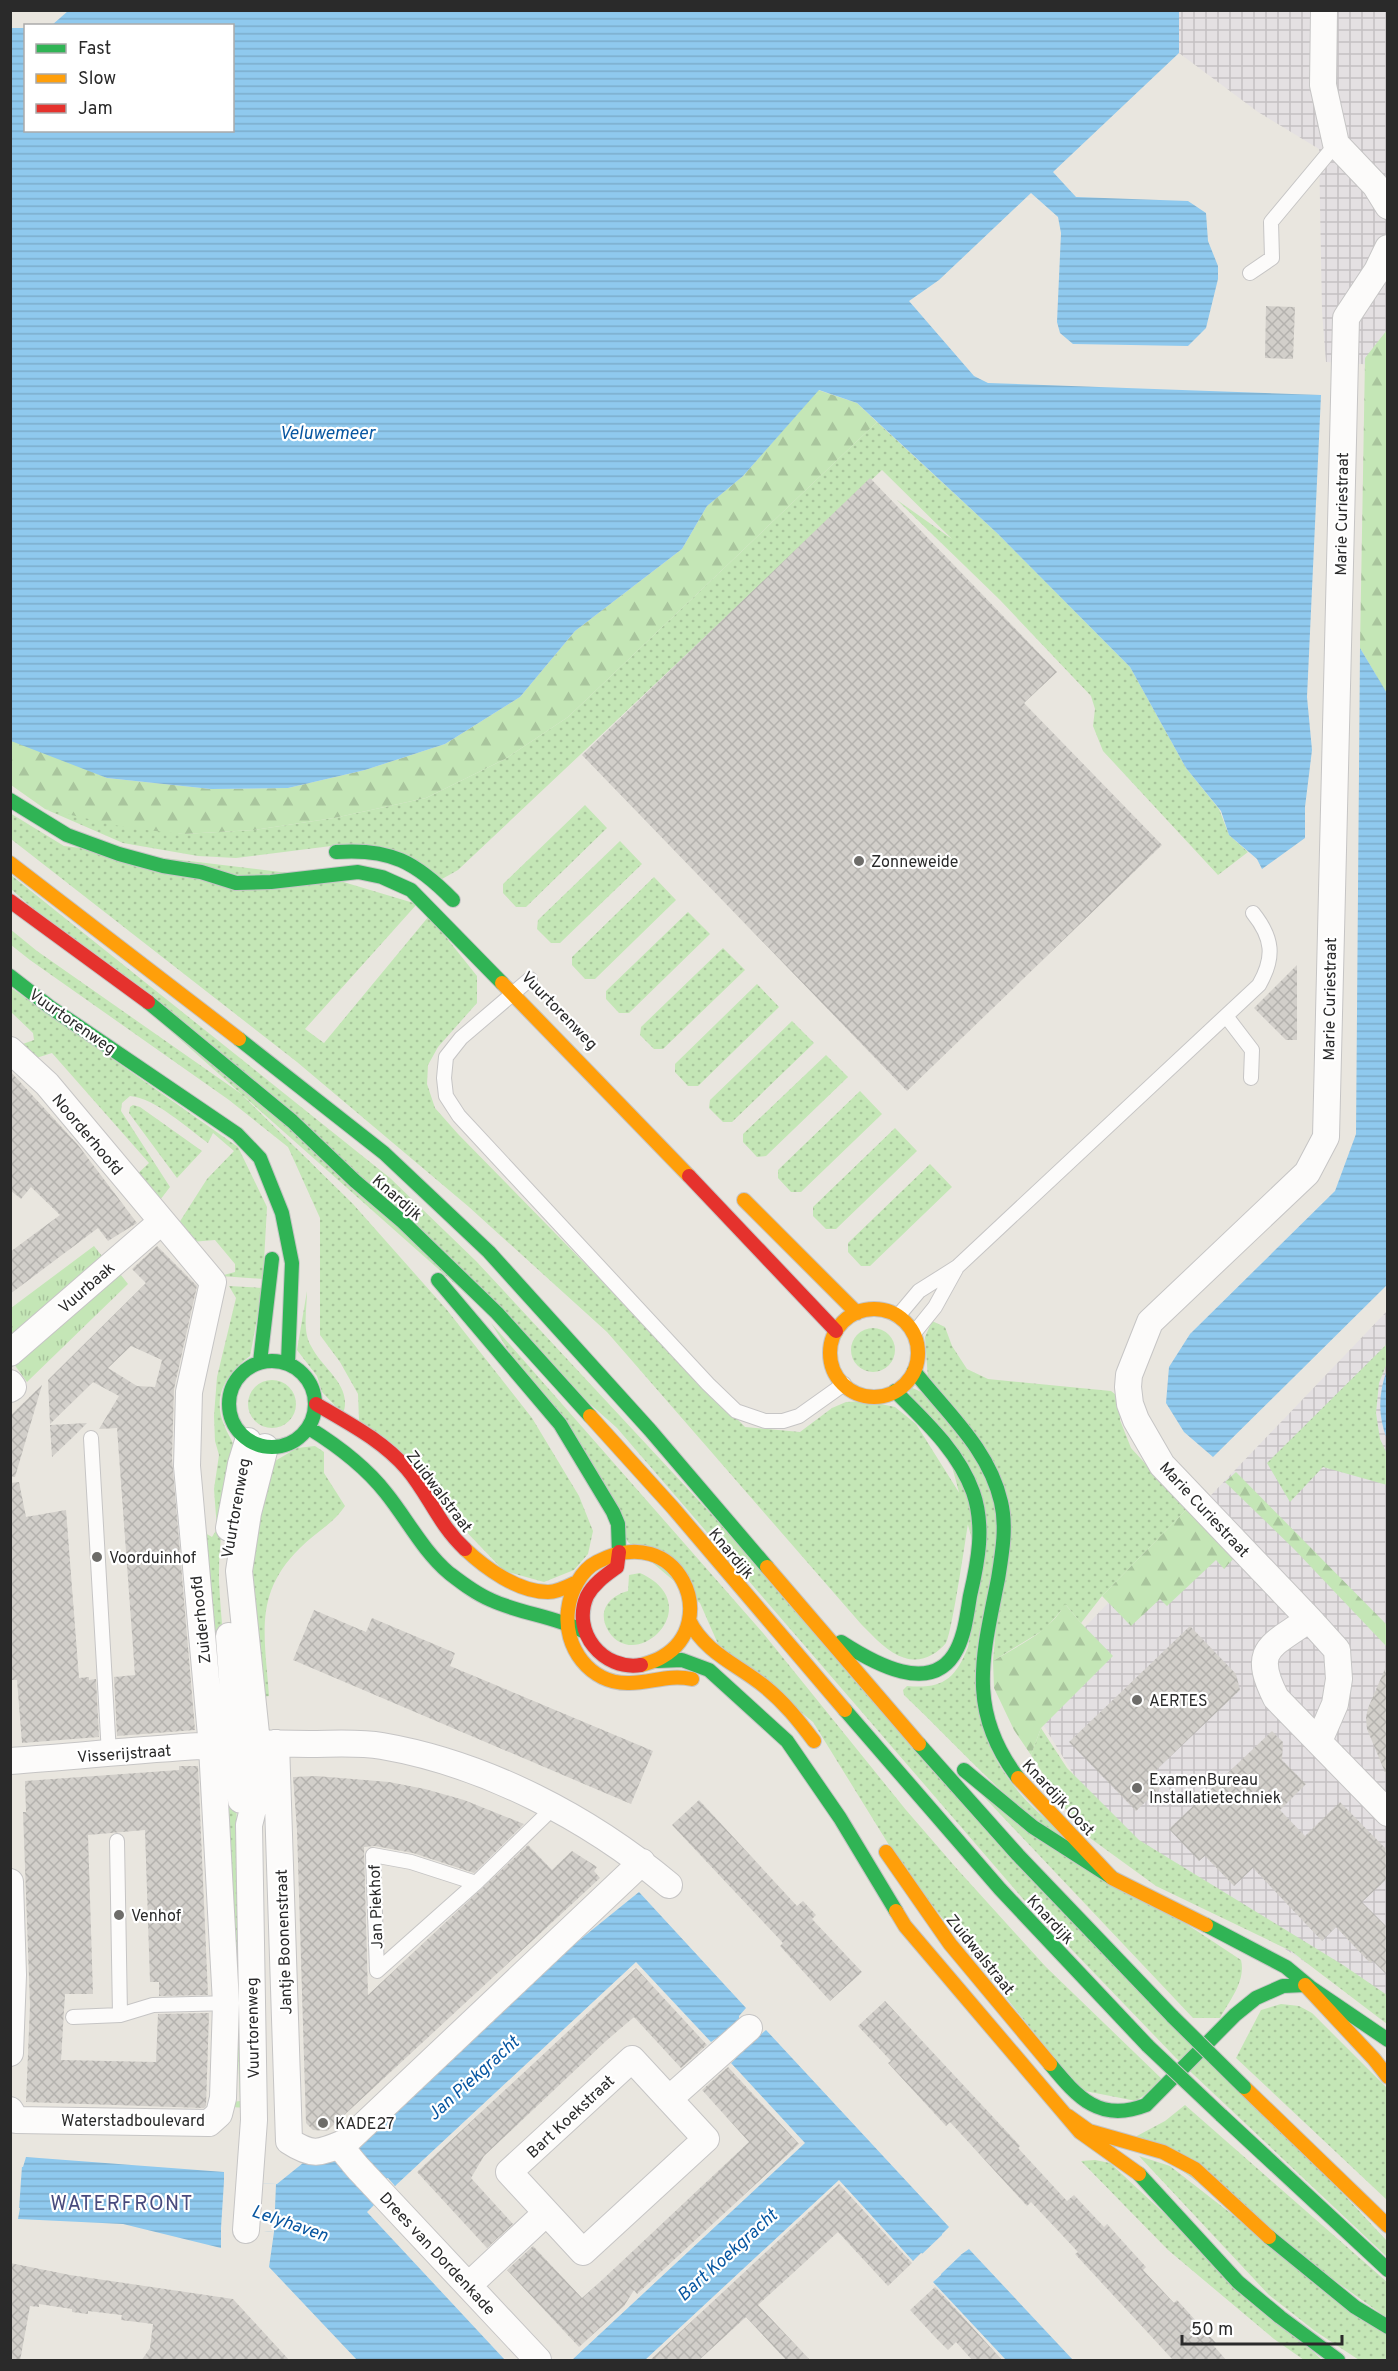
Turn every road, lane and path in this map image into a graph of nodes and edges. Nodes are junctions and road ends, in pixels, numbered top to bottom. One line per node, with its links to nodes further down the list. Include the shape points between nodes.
1 (1324, 10): 2 (street, via 1323,85)
2 (1336, 144): 3 (street, via 1375,185); 5 (lane, via 1271,222 1272,258)
3 (1388, 206)
4 (1388, 248): 48 (street, Marie Curiestraat, via 1346,318 1326,1137 1307,1173 1149,1322 1128,1387 1136,1420 1162,1465)
5 (1250, 273)
6 (10, 800): 10 (street, Vuurtorenweg, via 67,835 119,854)
7 (324, 854): 12 (street, via 364,850 402,858 417,866)
8 (10, 863): 51 (street, Knardijk, via 384,1153 489,1252 650,1430)
9 (223, 867): 10 (street, Vuurtorenweg)
10 (201, 872): 16 (street, Vuurtorenweg, via 236,883 358,872 394,881 426,904)
11 (10, 901): 23 (street, Knardijk, via 168,1019 292,1121)
12 (466, 913)
13 (1252, 913): 17 (lane, via 1269,940 1267,970 1259,985)
14 (10, 975): 21 (street, Vuurtorenweg, via 50,1007 237,1134 260,1158)
15 (530, 979): 16 (lane)
16 (513, 994): 27 (street, Vuurtorenweg); 34 (lane, via 461,1038 446,1057 446,1095 459,1116 736,1411 765,1421 783,1421 799,1416)
17 (1226, 1016): 19 (lane, via 1252,1050); 24 (lane)
18 (10, 1050): 22 (street, Noorderhoofd, via 47,1084)
19 (1251, 1078)
20 (731, 1187): 25 (street)
21 (282, 1213): 30 (street); 31 (street, Vuurtorenweg, via 292,1263)
22 (161, 1222): 29 (street, Vuurbaak); 59 (street, Zuiderhoofd, via 213,1282 189,1392 187,1466)
23 (403, 1222): 41 (street, via 440,1285 560,1425); 87 (street, Knardijk, bridge, via 497,1313 674,1509 1000,1889 1148,2046)
24 (957, 1267): 26 (lane, via 920,1291); 28 (lane, via 935,1307)
25 (857, 1313): 26 (street, via 878,1309); 27 (street)
26 (898, 1316): 28 (street)
27 (836, 1330): 34 (street, via 831,1359)
28 (914, 1333): 32 (street, via 918,1360)
29 (10, 1353)
30 (260, 1362): 31 (street); 40 (street, via 243,1371 231,1388 228,1407 234,1426)
31 (288, 1363): 37 (street, via 312,1387)
32 (914, 1371): 36 (street); 68 (street, Knardijk Oost, via 933,1398 971,1437 1000,1493 1005,1527 1002,1566 986,1628 982,1670 984,1707 1000,1752 1013,1774)
33 (10, 1383): 35 (street)
34 (844, 1384): 36 (street, via 868,1396)
35 (10, 1389)
36 (895, 1391): 51 (street, via 964,1470 974,1496 980,1524 980,1553 957,1647 949,1662 934,1672 919,1675 882,1666)
37 (316, 1404): 38 (street); 46 (street, Zuidwalstraat, via 381,1443 408,1470 449,1534 476,1559 516,1584 533,1589 548,1592)
38 (309, 1428): 40 (street, via 282,1447); 47 (street, via 336,1444 368,1473 436,1561 475,1592)
39 (91, 1438): 61 (lane)
40 (256, 1444): 58 (street, Vuurtorenweg, via 231,1510 224,1567)
41 (598, 1488): 42 (street); 44 (street, via 618,1524)
42 (603, 1522)
43 (602, 1545): 45 (street)
44 (619, 1552): 45 (street); 49 (street, via 649,1553 668,1563 687,1588); 53 (street, via 617,1567 598,1581 586,1599)
45 (598, 1561): 46 (street)
46 (575, 1583): 50 (street)
47 (503, 1607): 50 (street); 52 (street)
48 (1309, 1619): 57 (street, Marie Curiestraat, via 1337,1650 1339,1679 1335,1704); 57 (street, via 1269,1646 1264,1658 1266,1679 1276,1698)
49 (689, 1620): 54 (street, via 682,1640); 60 (street, via 698,1637 766,1687)
50 (566, 1621): 53 (street); 55 (street, via 565,1640 583,1663 608,1680 638,1684 676,1676 693,1679)
51 (819, 1628): 56 (street, Knardijk)
52 (543, 1631)
53 (585, 1632): 54 (street, via 596,1651 614,1663 636,1666)
54 (658, 1661): 55 (street, via 682,1659 709,1670)
55 (748, 1705): 82 (street, via 787,1741 814,1779 905,1926)
56 (892, 1714): 68 (street, via 1032,1827); 85 (street, Knardijk, bridge, via 1018,1855 1173,2017)
57 (1319, 1741): 64 (street)
58 (257, 1743): 59 (street, Visserijstraat); 63 (street, Visserijstraat, via 379,1746 430,1756 497,1780); 73 (street, Vuurtorenweg, via 240,1799 249,1825); 83 (street, Jantje Boonenstraat, via 289,2141 305,2151 320,2153)
59 (212, 1747): 61 (street, Visserijstraat); 73 (street, Zuiderhoofd)
60 (823, 1752)
61 (109, 1754): 62 (street, Visserijstraat)
62 (10, 1761)
63 (553, 1808): 67 (street, Visserijstraat, via 589,1826); 70 (lane, Jan Piekhof)
64 (1388, 1813)
65 (876, 1836): 72 (street, Zuidwalstraat, via 912,1893 963,1961 1070,2087 1087,2103 1104,2111 1134,2111 1146,2105 1256,1998 1283,1986)
66 (117, 1841): 74 (lane)
67 (642, 1862): 71 (street, Visserijstraat); 83 (street)
68 (1111, 1877): 72 (street, Knardijk Oost, via 1286,1967)
69 (10, 1882): 78 (street, via 14,1975)
70 (476, 1883): 70 (lane, Jan Piekhof, via 411,1862 373,1855 377,1971)
71 (669, 1885)
72 (1305, 1985): 77 (street, Knardijk Oost); 79 (street)
73 (238, 2002): 74 (lane, via 153,2005); 81 (street, Waterstadboulevard, via 223,2098 219,2114 208,2124 16,2120); 86 (street, Vuurtorenweg, via 254,2120)
74 (120, 2014): 75 (lane)
75 (73, 2017)
76 (749, 2028): 80 (street)
77 (1388, 2040)
78 (10, 2053)
79 (1388, 2078)
80 (669, 2099): 84 (street, Bart Koekstraat, via 706,2139 583,2252); 84 (street, Bart Koekstraat, via 632,2059 509,2172)
81 (10, 2110)
82 (1068, 2116): 89 (street, via 1089,2131 1163,2152 1195,2169 1284,2249 1355,2307); 91 (street, via 1092,2144 1145,2179 1226,2270 1283,2321)
83 (339, 2145): 88 (street, Drees van Dordenkade)
84 (546, 2213): 88 (street)
85 (1388, 2226)
86 (246, 2230)
87 (1388, 2270)
88 (469, 2285): 90 (street, Drees van Dordenkade)
89 (1388, 2327)
90 (538, 2361)
91 (1338, 2361)

